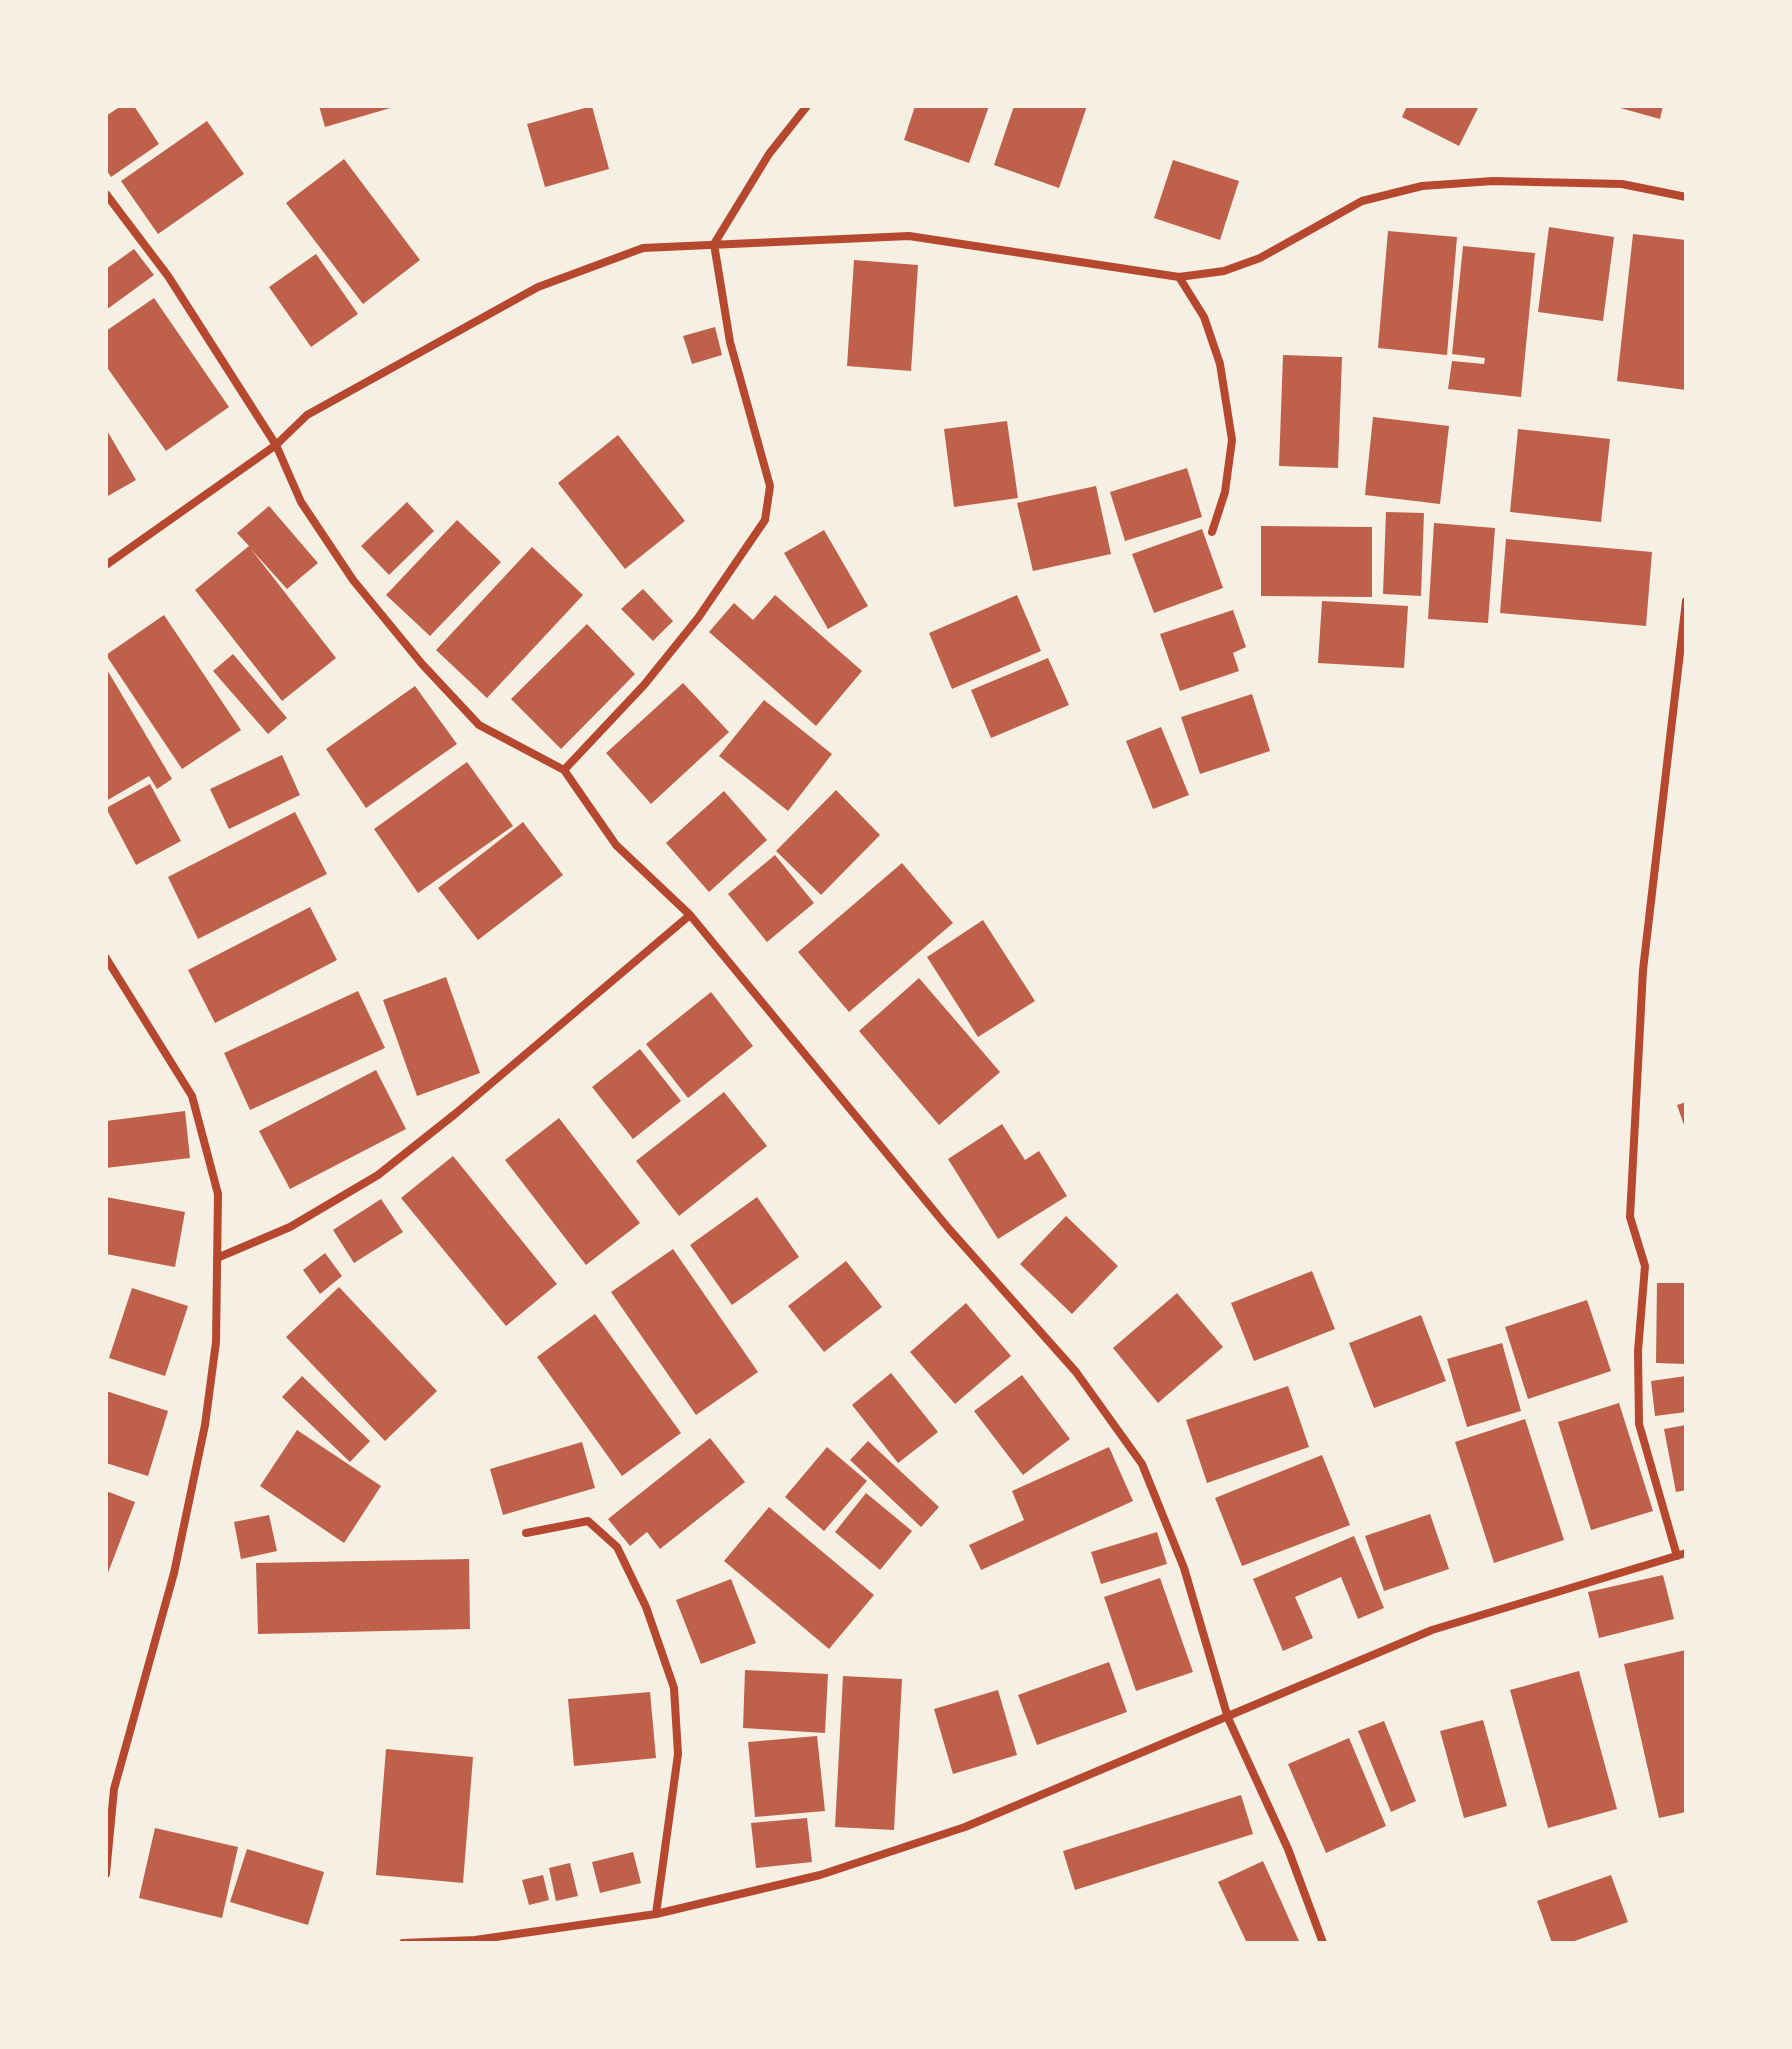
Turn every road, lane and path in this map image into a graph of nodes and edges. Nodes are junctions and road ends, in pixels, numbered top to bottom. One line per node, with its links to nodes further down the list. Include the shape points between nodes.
1 (807, 106): 4 (street, via 769,154)
2 (106, 194): 6 (street, via 168,276)
3 (1686, 197): 5 (street, via 1622,184 1493,181 1422,186 1362,201 1260,258 1224,271)
4 (714, 244): 5 (street, via 909,236); 6 (street, via 643,248 538,287 307,415); 10 (street, via 730,342 770,486 765,520 698,618)
5 (1179, 277): 7 (street, via 1204,317 1220,364 1232,440 1225,492)
6 (276, 445): 8 (street); 10 (street, via 301,502 353,580 422,664 479,725)
7 (1212, 532)
8 (106, 565)
9 (1686, 601): 15 (street, via 1643,970 1630,1217 1645,1266 1639,1424)
10 (564, 770): 11 (street, via 616,845)
11 (690, 915): 13 (street, via 378,1175 290,1227); 16 (street, via 939,1217 1076,1372 1142,1464 1184,1568)
12 (106, 958): 13 (street, via 192,1096 218,1194)
13 (217, 1258): 17 (street, via 216,1342 205,1425 174,1573 114,1789)
14 (526, 1533): 18 (street, via 588,1521 617,1547 646,1607 674,1688 678,1754)
15 (1682, 1555): 16 (street, via 1432,1630)
16 (1228, 1718): 18 (street, via 965,1827 820,1875); 20 (street, via 1288,1849)
17 (106, 1874)
18 (656, 1914): 19 (street, via 475,1940)
19 (403, 1943)
20 (1323, 1943)

